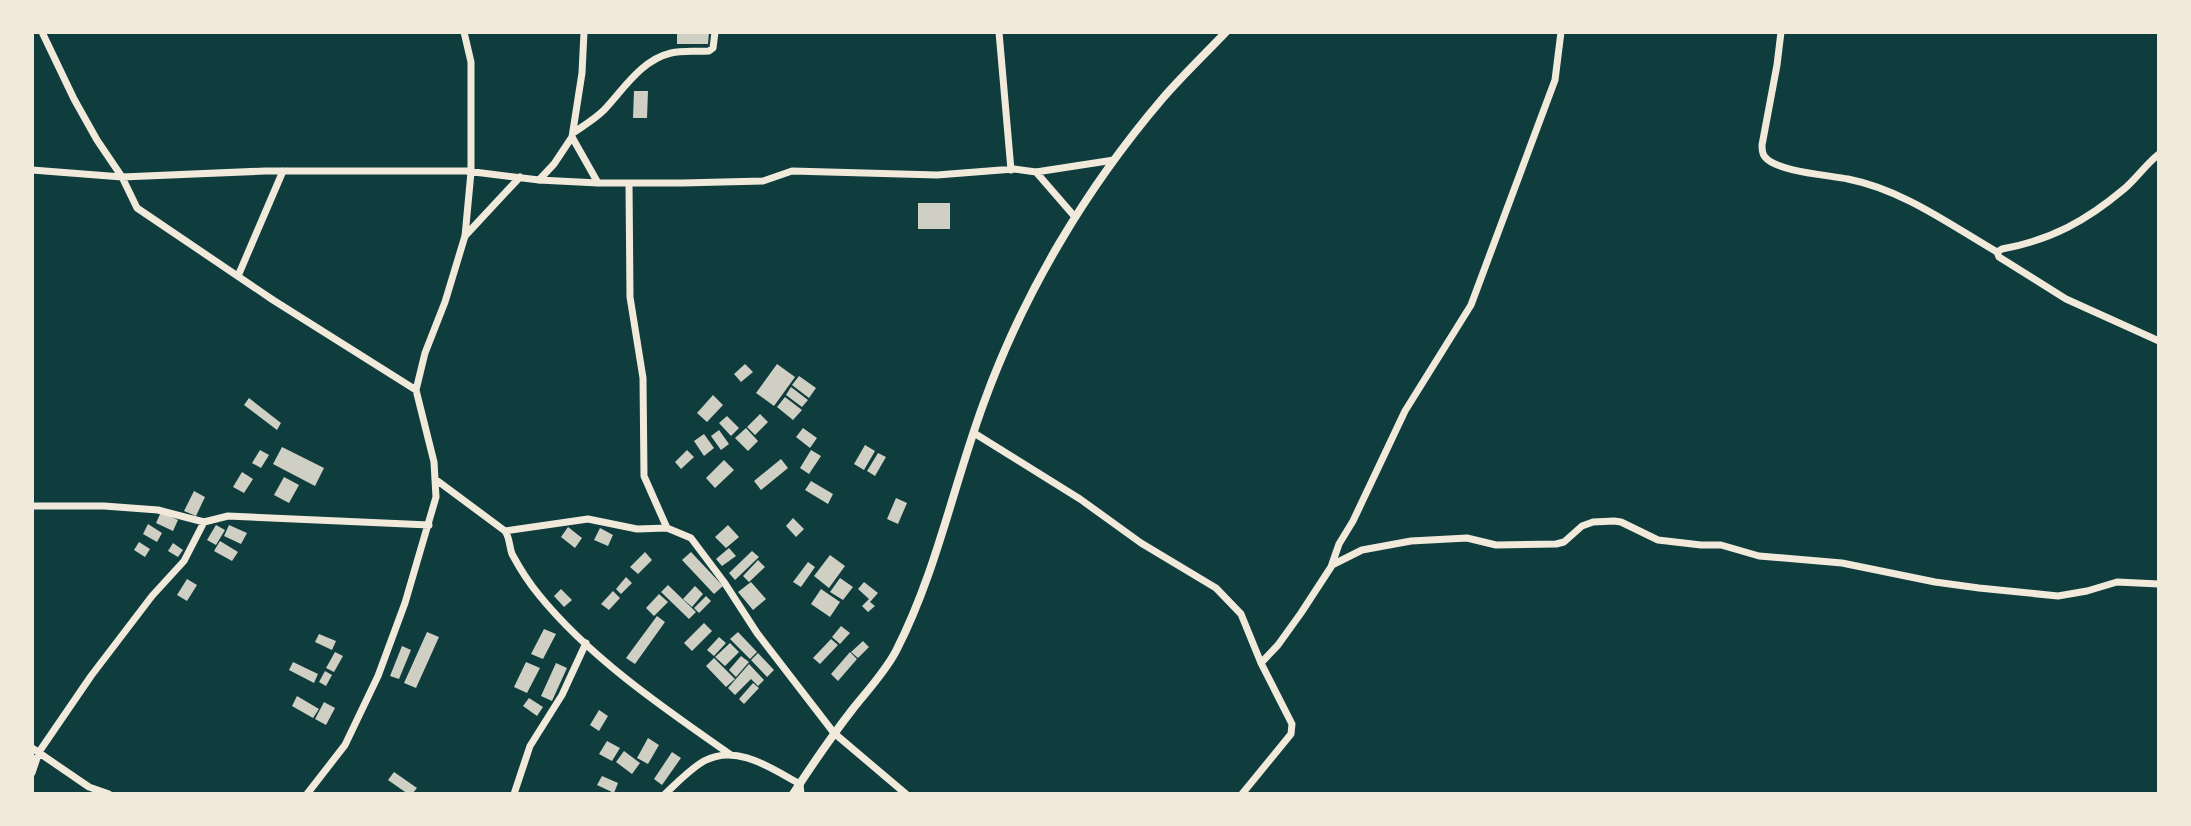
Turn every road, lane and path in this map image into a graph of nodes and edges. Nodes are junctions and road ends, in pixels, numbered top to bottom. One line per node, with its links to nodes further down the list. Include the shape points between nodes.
1 (42, 32): 17 (street, via 74,99)
2 (464, 32): 15 (street, via 471,62)
3 (584, 32): 9 (street)
4 (715, 32): 9 (street, via 709,51 658,58)
5 (999, 32): 13 (street)
6 (1226, 32): 11 (street)
7 (1561, 32): 35 (street, via 1555,80 1471,305 1405,411)
8 (1781, 32): 24 (street, via 1762,145 1766,159 1785,168 1893,191)
9 (572, 135): 19 (street); 20 (street)
10 (2159, 154): 24 (street, via 2081,220 2054,236)
11 (1114, 160): 16 (street); 22 (street)
12 (32, 170): 17 (street)
13 (1011, 170): 16 (street); 21 (street, via 937,175 792,171 763,181)
14 (283, 171): 15 (street); 17 (street); 25 (street)
15 (471, 172): 18 (street); 23 (street)
16 (1036, 172): 22 (street)
17 (122, 177): 25 (street, via 137,208)
18 (520, 177): 19 (street); 23 (street)
19 (539, 180): 20 (street)
20 (598, 183): 21 (street)
21 (629, 183): 33 (street, via 630,297 643,378 644,476)
22 (1075, 217): 28 (street, via 1030,296)
23 (465, 236): 27 (street)
24 (1997, 252): 26 (street, via 2066,299)
25 (238, 276): 27 (street)
26 (2159, 341)
27 (416, 390): 29 (street)
28 (974, 433): 38 (street, via 1216,588 1241,614); 39 (street, via 918,606 894,655)
29 (435, 479): 32 (street); 34 (street)
30 (32, 506): 31 (street, via 158,510)
31 (204, 522): 32 (street, via 228,516); 40 (street, via 184,561)
32 (429, 525): 45 (street, via 378,676 345,745)
33 (667, 528): 34 (street, via 637,529 588,519); 39 (street, via 691,538)
34 (505, 531): 37 (street, via 537,594)
35 (1332, 565): 36 (street, via 1362,550 1411,541 1467,538 1496,545 1556,544 1582,526 1614,521 1658,540 1842,563 1979,588 2058,596 2117,582); 38 (street)
36 (2159, 584)
37 (586, 643): 41 (street, via 659,705); 46 (street, via 530,746)
38 (1261, 663): 51 (street, via 1292,724 1291,734)
39 (834, 733): 43 (street); 50 (street)
40 (35, 750): 42 (street); 44 (street, via 89,787)
41 (731, 755): 43 (street, via 754,759); 47 (street, via 703,762)
42 (32, 773)
43 (800, 784): 48 (street); 49 (street)
44 (109, 794)
45 (307, 794)
46 (514, 794)
47 (665, 794)
48 (793, 794)
49 (801, 794)
50 (906, 794)
51 (1242, 794)

